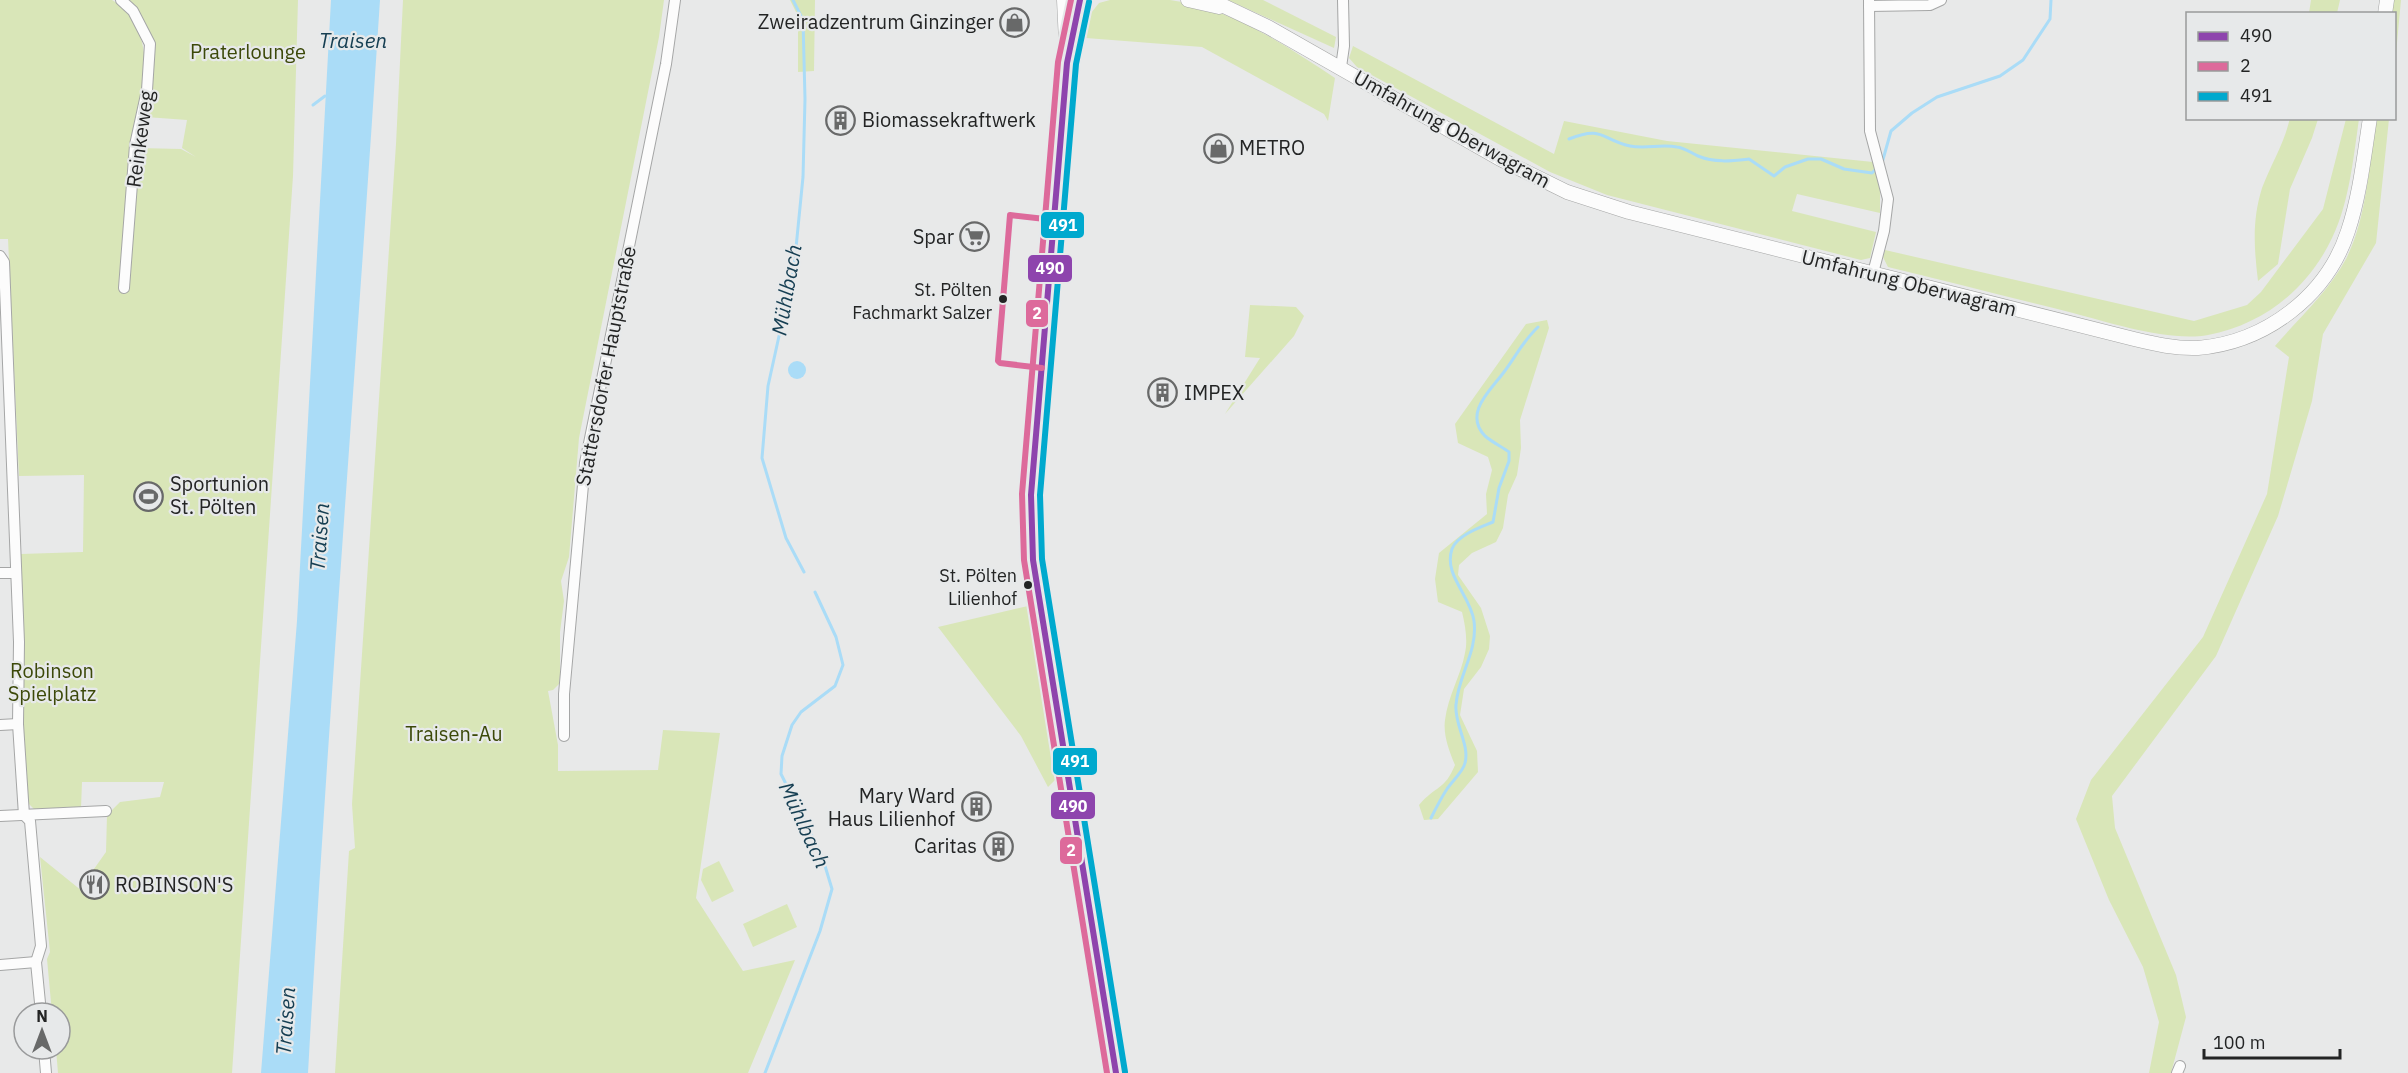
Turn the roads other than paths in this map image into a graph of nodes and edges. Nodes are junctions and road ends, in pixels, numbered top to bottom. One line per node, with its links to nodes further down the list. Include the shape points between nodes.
1 (121, 0): 14 (street, Reinkeweg, via 132,11 150,44 147,90 135,145)
2 (675, 0): 19 (street, Stattersdorfer Hauptstraße, via 666,64 585,463 564,694)
3 (1064, 0): 9 (main road)
4 (1080, 0): 9 (main road)
5 (1344, 0): 10 (street)
6 (1941, 0): 8 (street, via 1930,5)
7 (1200, 1): 10 (main road, Umfahrung Oberwagram, via 1268,27)
8 (1869, 3): 13 (street, via 1869,116 1887,189 1887,209)
9 (1067, 63): 26 (main road, via 1031,495 1033,560)
10 (1341, 67): 13 (main road, Umfahrung Oberwagram, via 1500,159 1567,192 1629,212)
11 (2370, 120): 13 (main road, Umfahrung Oberwagram, via 2355,206 2337,258 2301,303 2281,319 2238,339 2196,348 2163,345)
12 (2, 259): 16 (street)
13 (1873, 273)
14 (124, 288)
15 (0, 573): 16 (street)
16 (15, 573): 17 (street)
17 (18, 724): 18 (street); 21 (street)
18 (0, 725)
19 (564, 736)
20 (106, 811): 21 (street)
21 (24, 815): 22 (street); 23 (street, via 30,822 40,937)
22 (0, 816)
23 (36, 963): 24 (street); 25 (street)
24 (0, 965)
25 (40, 1001)
26 (1116, 1073)

